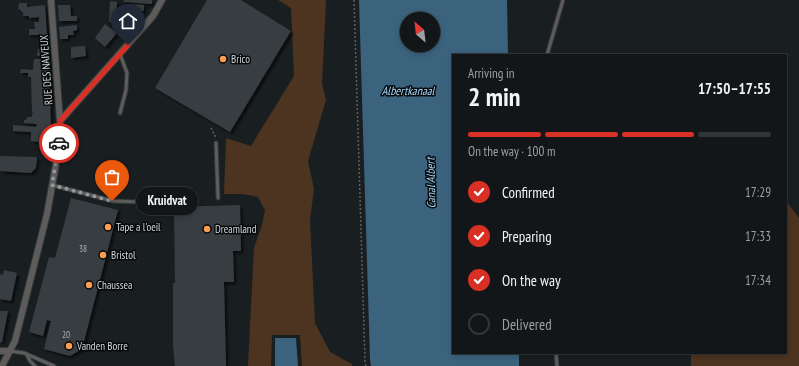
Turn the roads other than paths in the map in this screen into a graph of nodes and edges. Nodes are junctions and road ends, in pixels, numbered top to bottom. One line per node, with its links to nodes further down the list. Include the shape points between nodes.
1 (51, 0): 7 (street, RUE DES NAIVEUX)
2 (162, 0): 4 (street, via 153,16)
3 (563, 0): 5 (lane)
4 (120, 54): 6 (lane, via 127,73); 7 (street)
5 (547, 54)
6 (120, 113)
7 (60, 121): 9 (street, RUE DES NAIVEUX, via 59,147)
8 (216, 141): 10 (lane)
9 (52, 185): 11 (lane, via 112,201); 13 (street, RUE DES NAIVEUX, via 48,214 15,341)
10 (218, 198)
11 (140, 202)
12 (0, 351): 13 (street)
13 (10, 351): 14 (lane); 16 (street, RUE DES NAIVEUX)
14 (27, 354): 17 (lane); 18 (lane)
15 (556, 354): 19 (lane)
16 (2, 366)
17 (35, 366)
18 (54, 366)
19 (557, 366)

